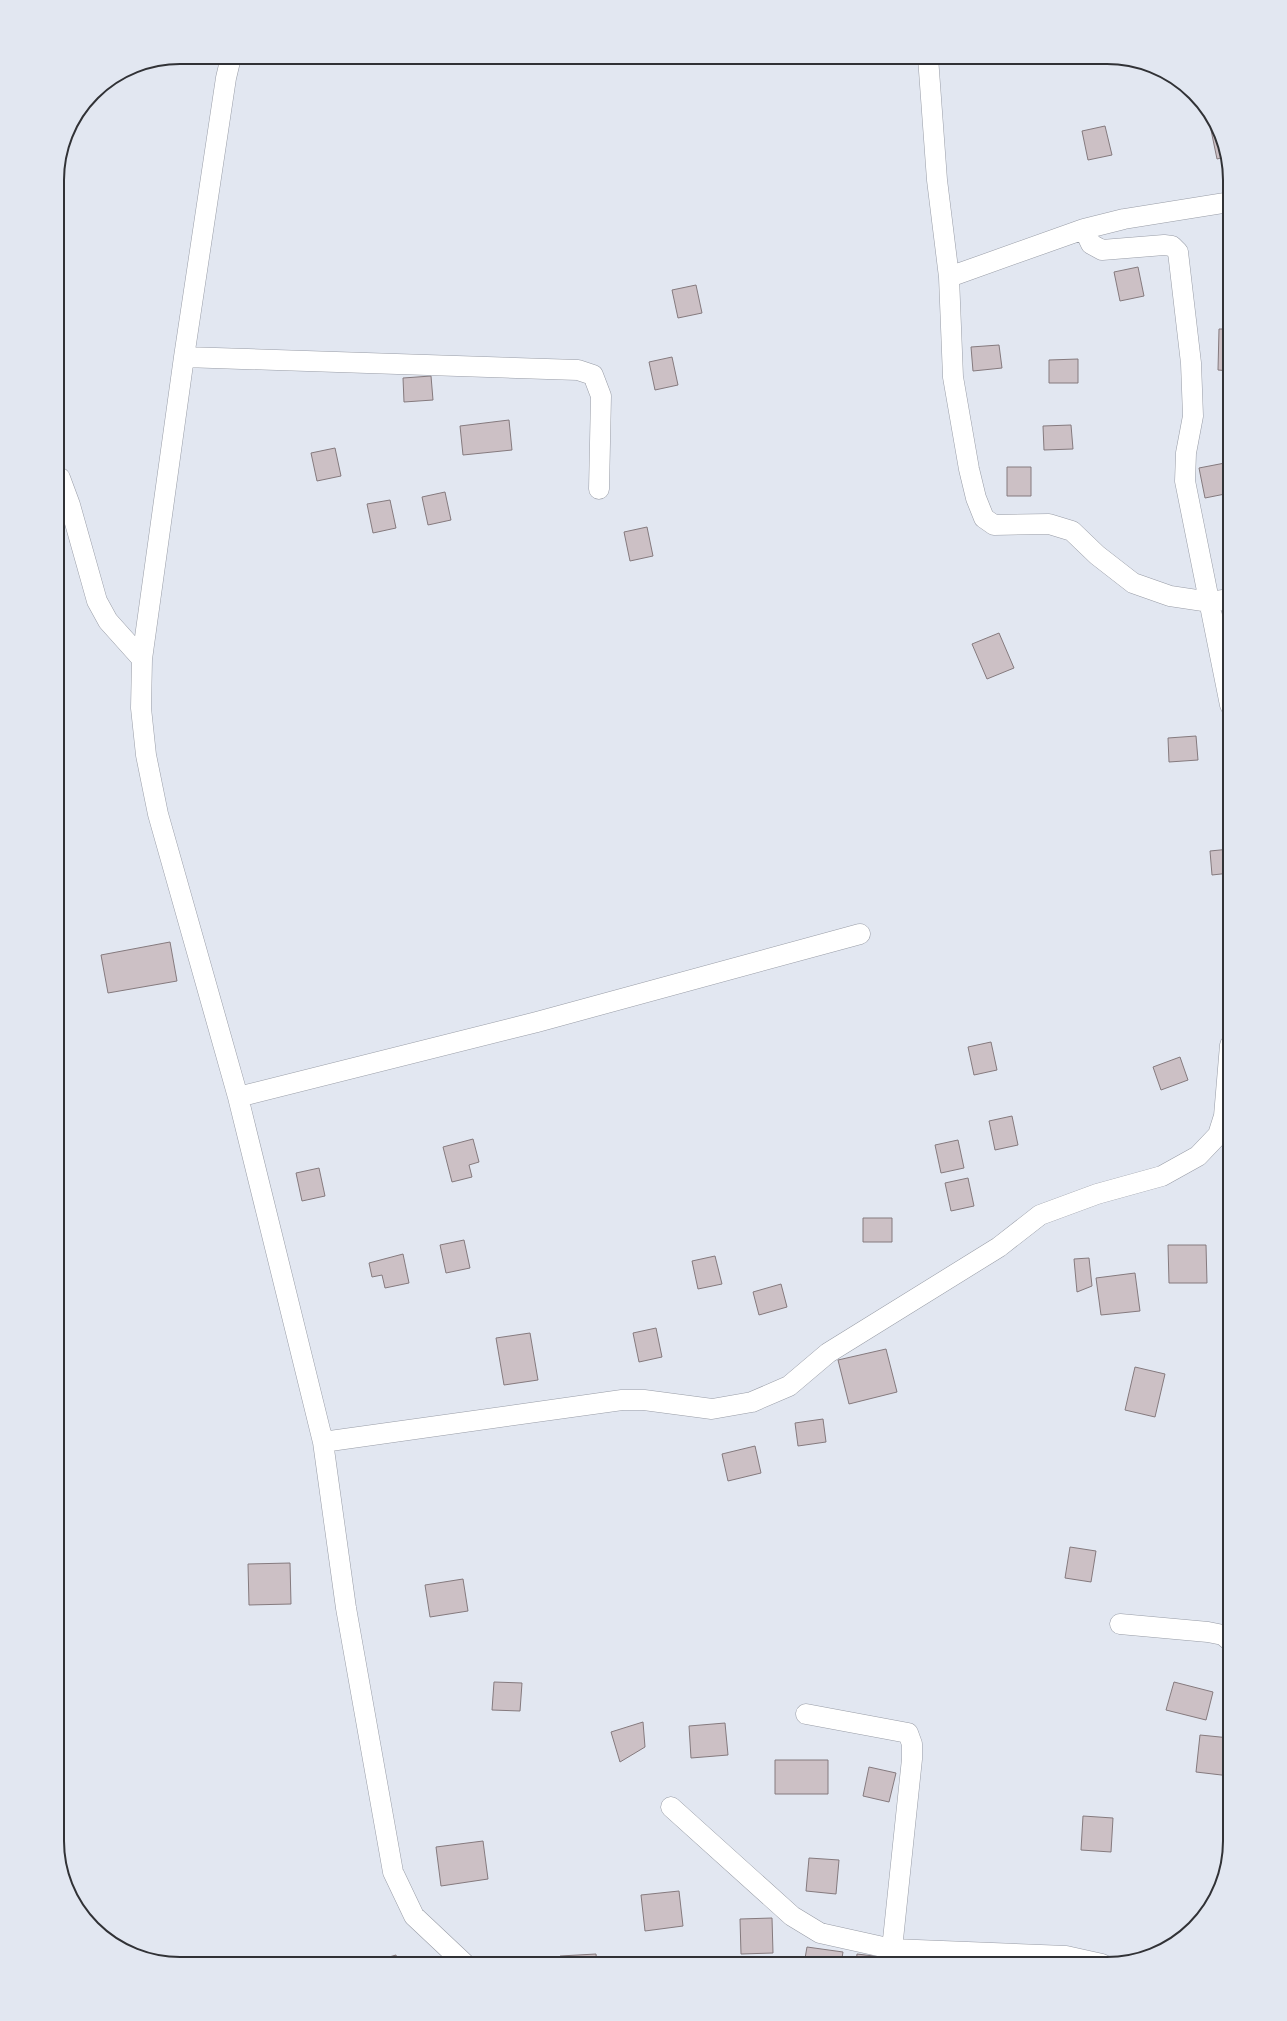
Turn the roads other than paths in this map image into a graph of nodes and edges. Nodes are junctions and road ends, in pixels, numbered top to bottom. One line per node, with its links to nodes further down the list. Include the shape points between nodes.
1 (229, 64): 6 (street)
2 (929, 64): 5 (street, via 937,180)
3 (1223, 203): 4 (street, via 1124,219)
4 (1084, 229): 5 (street); 10 (street, via 1091,244 1102,250 1164,245 1172,246 1178,252 1191,363 1193,416 1186,453 1185,481)
5 (949, 277): 10 (street, via 953,377 969,469 984,518 994,525 1049,524 1072,531 1097,555 1133,583 1170,596)
6 (184, 357): 7 (street, via 578,370 593,375 601,396); 11 (street)
7 (598, 489)
8 (64, 491): 11 (street, via 97,600 108,621)
9 (1223, 600): 10 (street)
10 (1210, 602): 12 (street)
11 (142, 659): 14 (street, via 141,708 146,755 158,814)
12 (1223, 669)
13 (860, 934): 14 (street, via 537,1022)
14 (238, 1097): 16 (street)
15 (1223, 1119): 16 (street, via 1218,1136 1198,1156 1162,1176 1097,1194 1040,1215 999,1247 828,1353 789,1386 752,1402 712,1409 644,1400 622,1400)
16 (323, 1442): 22 (street, via 346,1608 393,1872 414,1916)
17 (1120, 1624): 18 (street, via 1208,1632)
18 (1223, 1637)
19 (806, 1714): 21 (street, via 908,1732 912,1744 912,1759)
20 (671, 1807): 21 (street, via 797,1919 820,1933)
21 (892, 1948): 23 (street)
22 (458, 1957)
23 (1070, 1957)

